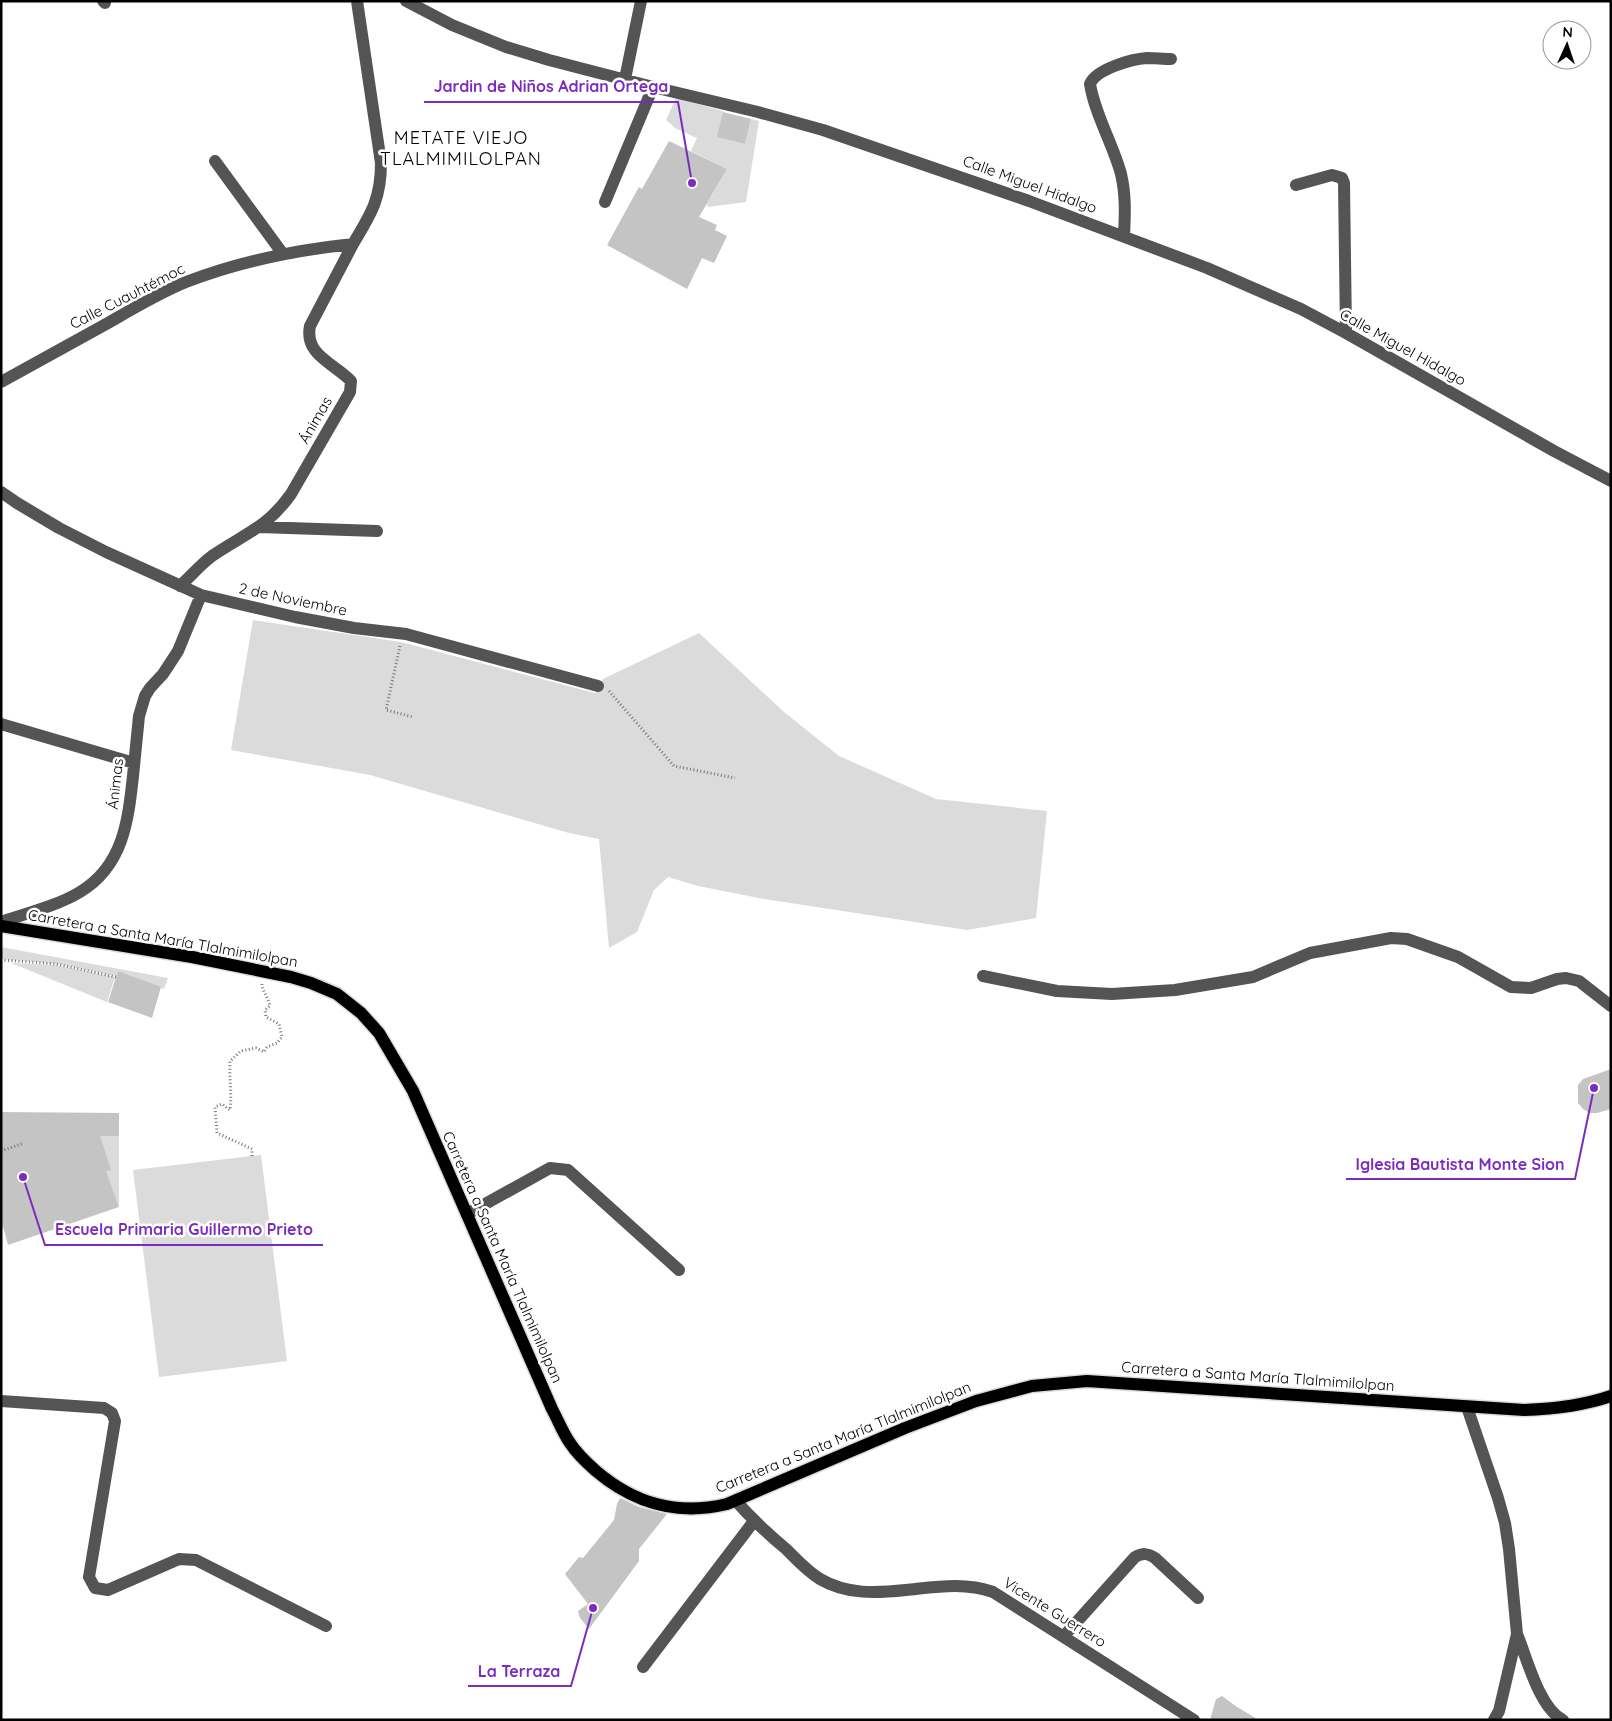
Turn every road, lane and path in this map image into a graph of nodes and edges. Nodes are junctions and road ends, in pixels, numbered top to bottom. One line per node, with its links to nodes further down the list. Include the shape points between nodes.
1 (357, 1): 11 (street, via 381,180 372,212)
2 (406, 1): 5 (street, Calle Miguel Hidalgo, via 452,25 506,47)
3 (641, 1): 5 (street)
4 (1172, 59): 10 (street, via 1130,61 1092,78 1090,84 1121,173)
5 (625, 80): 6 (street, Calle Miguel Hidalgo)
6 (653, 87): 9 (street); 10 (street, Calle Miguel Hidalgo, via 823,130)
7 (215, 161): 12 (street)
8 (1296, 185): 13 (street, via 1332,175 1344,182)
9 (605, 202)
10 (1124, 236): 13 (street, Calle Miguel Hidalgo, via 1301,308)
11 (353, 244): 12 (street, Calle Cuauhtémoc); 17 (street, Ánimas, via 308,335 315,352 351,381 350,392 291,494)
12 (283, 254): 14 (street, Calle Cuauhtémoc, via 244,263 186,283)
13 (1346, 332): 15 (street, Calle Miguel Hidalgo)
14 (1, 382)
15 (1611, 481)
16 (1, 492): 19 (street, 2 de Noviembre, via 59,528)
17 (259, 527): 18 (street); 19 (street, Ánimas, via 211,557)
18 (377, 531)
19 (180, 586): 20 (street, 2 de Noviembre)
20 (201, 595): 21 (street, 2 de Noviembre, via 295,617); 25 (street, Ánimas, via 171,663 145,696 139,716)
21 (406, 634): 22 (street, 2 de Noviembre); 23 (path, via 386,710)
22 (598, 686): 26 (path, via 607,688 674,766)
23 (413, 718)
24 (1, 724): 25 (street)
25 (134, 763): 27 (street, Ánimas, via 125,831 109,864 97,879 79,893)
26 (734, 778)
27 (1, 922)
28 (1, 926): 30 (main road, Carretera a Santa María Tlalmimilolpan)
29 (1, 960): 32 (path, via 56,964)
30 (261, 971): 37 (path, via 262,989 270,1006 265,1010 266,1016 279,1024 282,1037 264,1052 256,1048 241,1051 230,1061 230,1110 222,1104 216,1107 217,1133 252,1149); 38 (main road, Carretera a Santa María Tlalmimilolpan, via 291,976 337,994 379,1033 413,1091)
31 (983, 976): 33 (street, via 1072,992 1112,994 1175,990 1253,976 1310,953 1391,938 1414,941 1458,957 1511,987 1531,988 1557,979 1573,979)
32 (116, 977)
33 (1611, 1006)
34 (24, 1143): 35 (path)
35 (2, 1151): 36 (path)
36 (4, 1155)
37 (252, 1156)
38 (467, 1214): 39 (street, via 550,1168 568,1170); 43 (main road, Carretera a Santa María Tlalmimilolpan, via 552,1409 570,1444 585,1461 624,1492 651,1503 698,1509)
39 (679, 1270)
40 (1611, 1396): 42 (main road, Carretera a Santa María Tlalmimilolpan, via 1562,1408)
41 (1, 1401): 46 (street, via 104,1408 112,1413 116,1421 89,1577 95,1588 108,1590 179,1559 196,1560)
42 (1467, 1407): 43 (main road, Carretera a Santa María Tlalmimilolpan, via 1087,1381 1048,1384 968,1404); 47 (street, via 1505,1523)
43 (736, 1501): 44 (street, Vicente Guerrero)
44 (754, 1521): 48 (street, Vicente Guerrero, via 820,1579 840,1587 876,1593 954,1585 983,1588); 49 (street)
45 (1198, 1598): 48 (street, via 1155,1558 1142,1553 1135,1556)
46 (326, 1626)
47 (1517, 1634): 51 (street, via 1499,1711); 52 (street, via 1543,1700 1550,1711)
48 (1064, 1636): 50 (street, Vicente Guerrero)
49 (643, 1667)
50 (1194, 1720)
51 (1494, 1720)
52 (1563, 1720)

